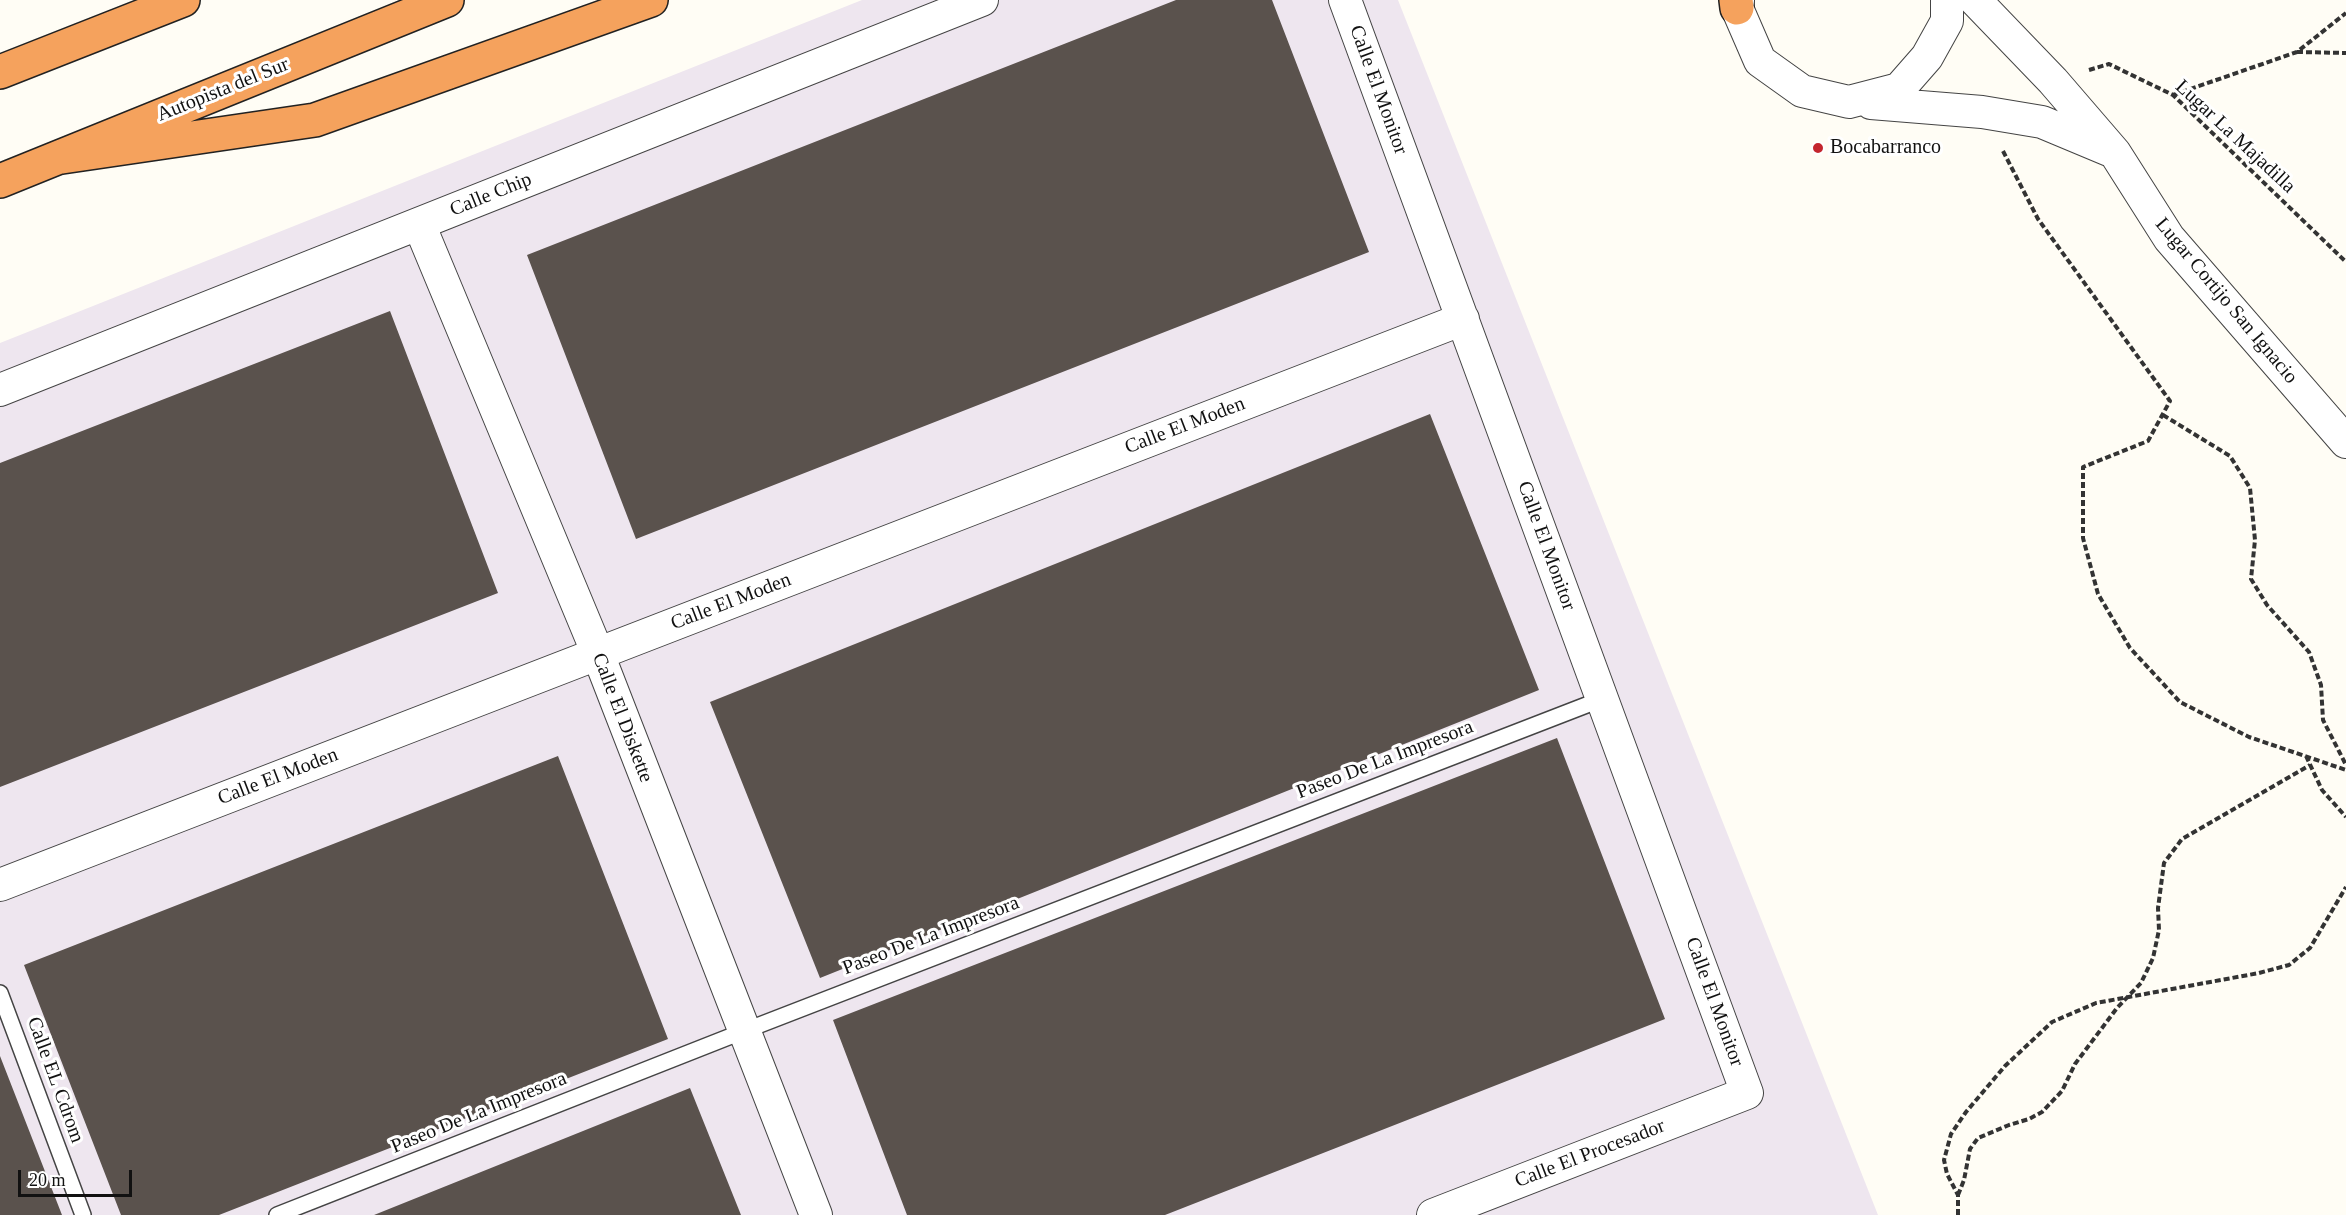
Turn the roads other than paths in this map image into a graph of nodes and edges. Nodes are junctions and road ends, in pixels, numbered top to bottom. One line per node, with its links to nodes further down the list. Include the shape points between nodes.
1 (183, 0): 9 (highway)
2 (447, 0): 12 (highway, Autopista del Sur)
3 (651, 0): 12 (highway, via 315,120)
4 (982, 0): 14 (street, Calle Chip)
5 (1345, 0): 15 (street, Calle El Monitor)
6 (1947, 0): 10 (street, via 1947,21 1927,57 1899,89)
7 (1976, 0): 11 (street, Lugar Cortijo San Ignacio)
8 (1737, 3): 10 (street, via 1760,61 1802,91)
9 (0, 72)
10 (1849, 102): 11 (street, via 1928,106 2042,122)
11 (2115, 153): 17 (street, Lugar Cortijo San Ignacio, via 2169,238)
12 (62, 157): 13 (highway, Autopista del Sur)
13 (0, 181)
14 (419, 224): 16 (street, Calle Chip); 18 (street, Calle El Diskette)
15 (1462, 319): 18 (street, Calle El Moden); 19 (street, Calle El Monitor)
16 (0, 390)
17 (2346, 442)
18 (598, 654): 20 (street, Calle El Moden); 22 (street, Calle El Diskette)
19 (1602, 699): 22 (lane, Paseo De La Impresora); 23 (street, Calle El Monitor)
20 (0, 885)
21 (0, 993): 24 (lane, Calle EL Cdrom)
22 (744, 1031): 25 (lane, Paseo De La Impresora); 26 (street, Calle El Diskette)
23 (1747, 1093): 27 (street, Calle El Procesador)
24 (82, 1215)
25 (277, 1215)
26 (816, 1215)
27 (1433, 1215)

